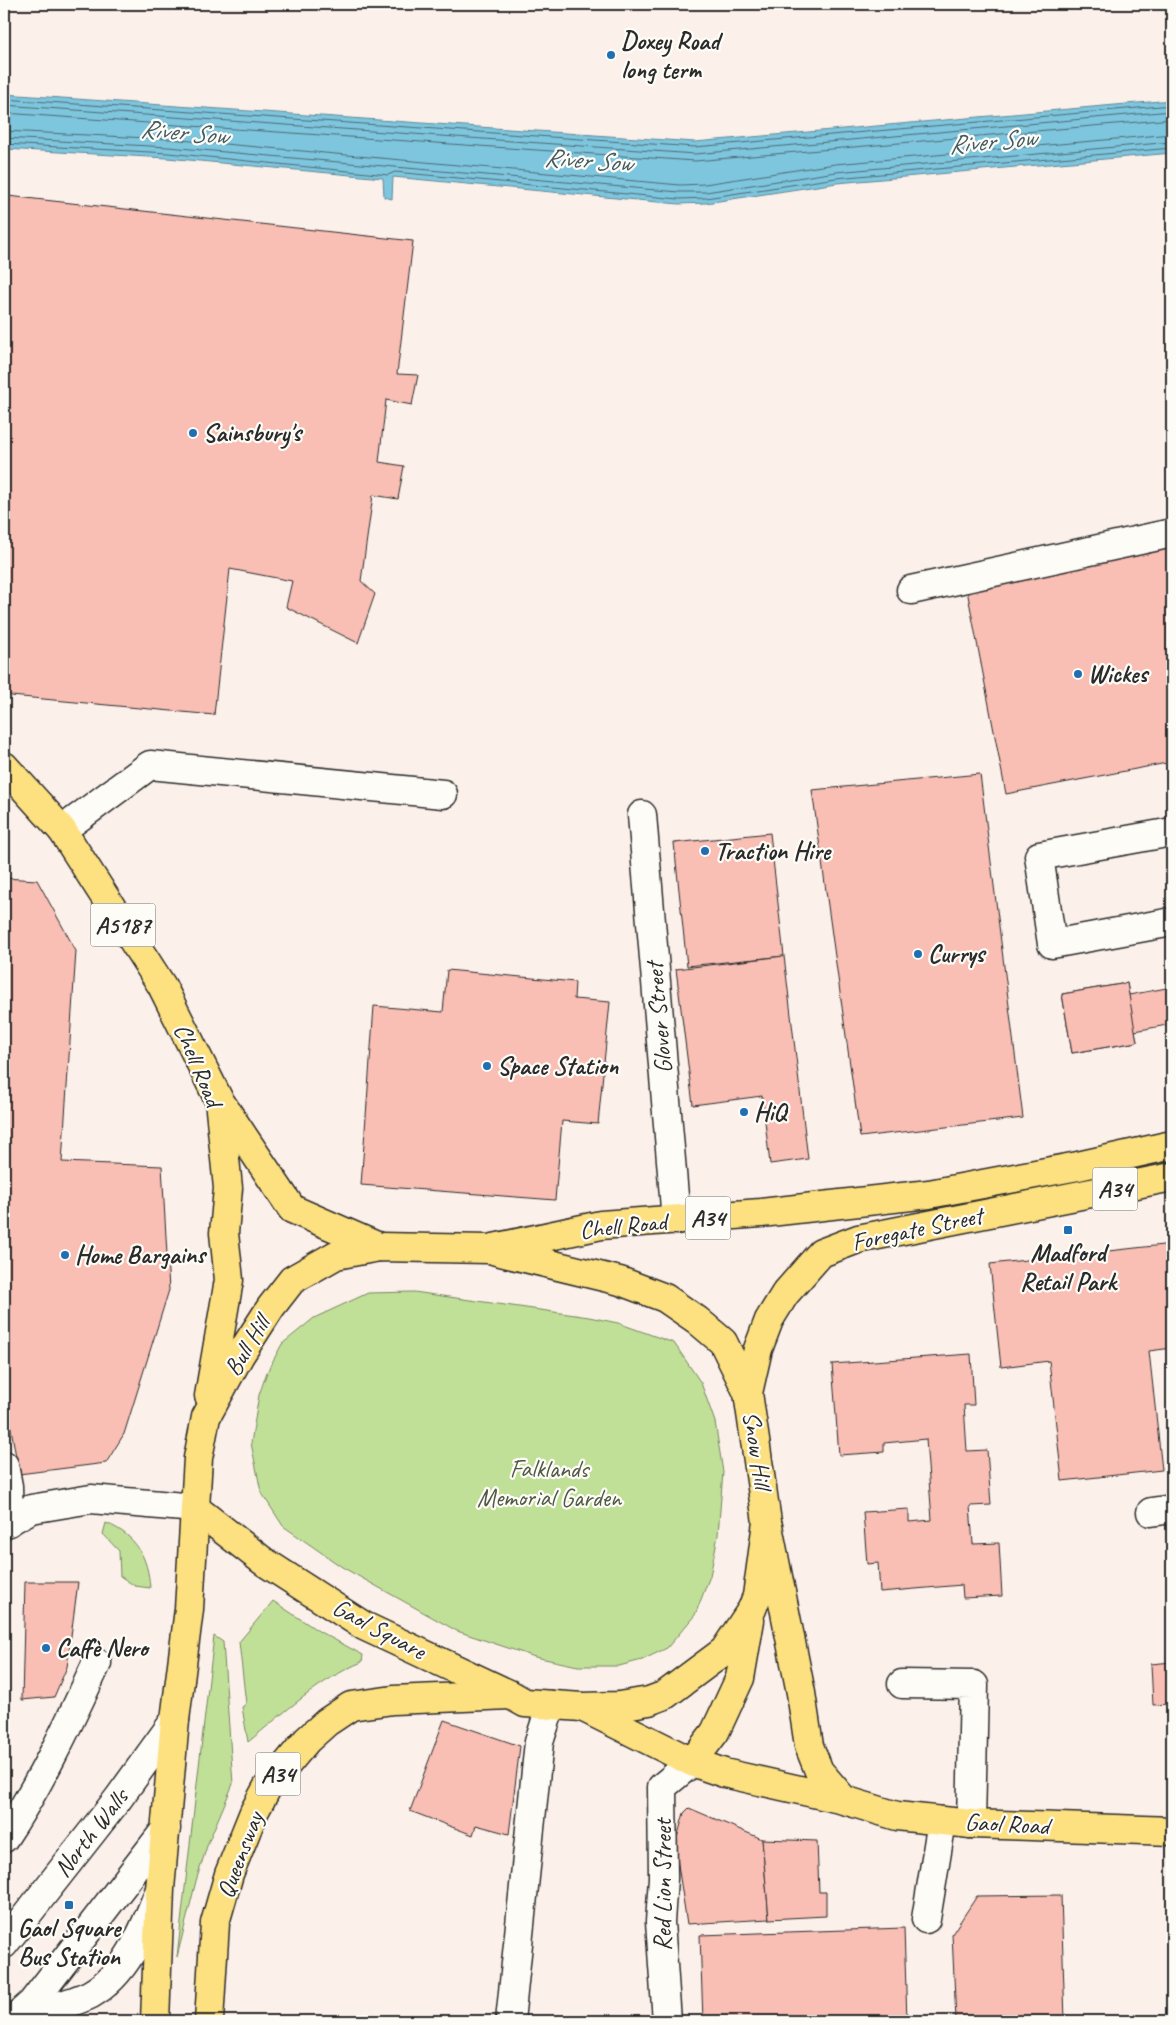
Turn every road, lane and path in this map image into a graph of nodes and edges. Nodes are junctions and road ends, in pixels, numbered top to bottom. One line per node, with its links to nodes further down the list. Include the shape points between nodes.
1 (1172, 533): 2 (street)
2 (911, 590)
3 (4, 766): 6 (main road, Chell Road / A5187)
4 (443, 794): 6 (street, via 150,765)
5 (642, 816): 13 (street, Glover Street)
6 (62, 830): 9 (main road, Chell Road / A5187, via 162,986)
7 (1172, 832): 8 (street, via 1039,856 1052,944)
8 (1172, 922)
9 (218, 1100): 14 (main road, A5187, via 292,1209); 17 (main road, Chell Road / A5187, via 228,1188 224,1233 229,1280)
10 (1172, 1145): 12 (main road, Foregate Street / A34)
11 (1172, 1177): 16 (main road, Foregate Street / A34, via 858,1239 821,1253 794,1282 769,1320 758,1349)
12 (929, 1194): 13 (main road, Chell Road / A34)
13 (676, 1220): 15 (main road, Chell Road / A34, via 601,1225)
14 (379, 1247): 15 (main road, Chell Road); 17 (main road, Bull Hill, via 336,1255 292,1280 271,1307)
15 (489, 1249): 16 (main road, Snow Hill, via 620,1281 665,1298 722,1342)
16 (748, 1393): 20 (main road, Snow Hill)
17 (206, 1417): 19 (main road, Bull Hill, via 198,1458)
18 (4, 1465): 21 (street, via 8,1486)
19 (195, 1508): 21 (street, via 91,1499 31,1509); 25 (main road, Gaol Square, via 263,1561 364,1626); 28 (main road, via 189,1609)
20 (767, 1522): 22 (main road, Snow Hill, via 757,1596); 30 (main road, via 809,1746 819,1771)
21 (6, 1523)
22 (752, 1609): 27 (main road, Snow Hill, via 724,1652 666,1695 619,1706); 29 (main road, via 740,1678 715,1732)
23 (97, 1663): 35 (street, via 78,1731)
24 (902, 1684): 32 (street, via 974,1685)
25 (511, 1695): 26 (main road, Gaol Square, via 525,1703); 41 (main road, Queensway / A34, via 401,1700 351,1706 307,1740 267,1788 229,1874 215,1923)
26 (551, 1705): 27 (main road, Gaol Square); 42 (street, via 539,1742)
27 (582, 1707): 29 (main road, Gaol Road)
28 (175, 1720): 33 (main road); 38 (street, North Walls, via 118,1799)
29 (692, 1762): 30 (main road, Gaol Road, via 724,1774); 43 (street, Red Lion Street, via 662,1788 660,1922)
30 (844, 1800): 31 (main road, Gaol Road, via 897,1816)
31 (942, 1821): 32 (main road, Gaol Road); 37 (street)
32 (971, 1824): 34 (main road, Gaol Road)
33 (166, 1829): 36 (main road); 39 (street, via 32,2003)
34 (1172, 1831)
35 (4, 1838)
36 (160, 1889): 39 (street, via 129,1958 108,1980 91,1994); 40 (main road)
37 (926, 1919)
38 (4, 1944)
39 (11, 2021)
40 (155, 2021)
41 (208, 2021)
42 (510, 2021)
43 (667, 2021)

